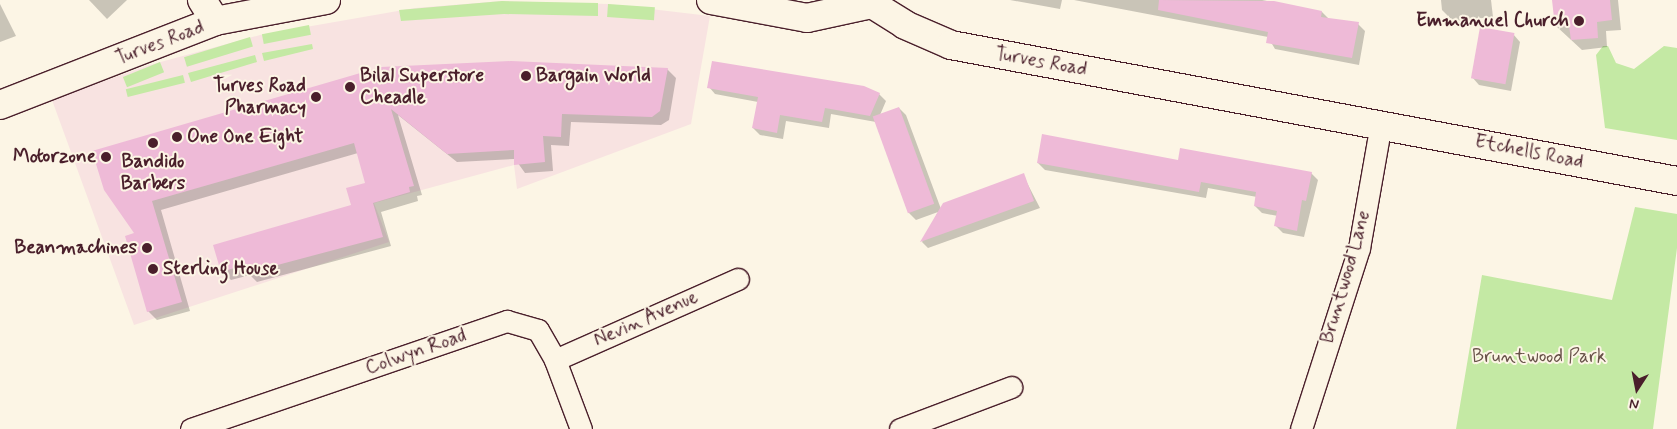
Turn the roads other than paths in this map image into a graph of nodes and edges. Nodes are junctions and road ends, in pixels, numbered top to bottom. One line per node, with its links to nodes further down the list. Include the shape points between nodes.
1 (326, 0): 4 (street, Turves Road)
2 (711, 0): 3 (street, Turves Road, via 807,18)
3 (873, 2): 6 (street, Turves Road, via 905,25 951,45)
4 (209, 11): 5 (street, Turves Road)
5 (0, 105)
6 (1381, 123): 7 (street, Etchells Road); 14 (street, Bruntwood Lane, via 1359,248)
7 (1671, 180)
8 (738, 279): 9 (street, Nevin Avenue)
9 (555, 360): 11 (street, Colwyn Road, via 538,330 508,321); 12 (street, Colwyn Road)
10 (1011, 387): 13 (street)
11 (191, 429)
12 (581, 429)
13 (900, 429)
14 (1301, 429)

